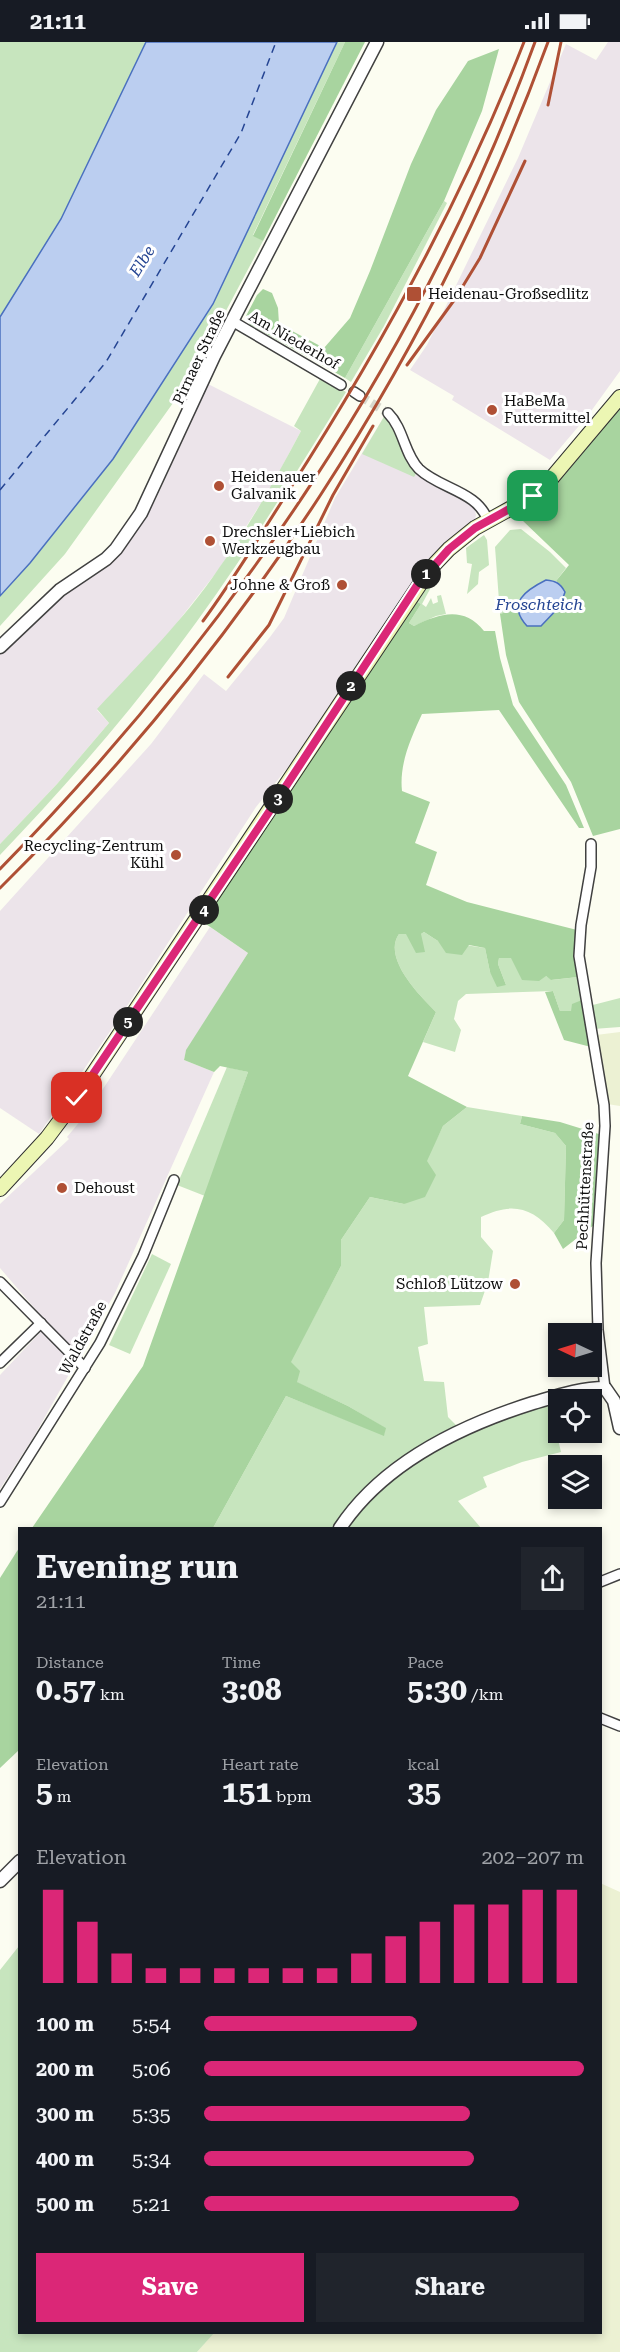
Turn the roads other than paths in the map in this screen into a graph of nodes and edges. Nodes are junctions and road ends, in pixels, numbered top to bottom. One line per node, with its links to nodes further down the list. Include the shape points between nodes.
1 (377, 42): 2 (street, Pirnaer Straße)
2 (232, 321): 3 (street, Am Niederhof); 7 (street, Pirnaer Straße, via 151,497 126,536 106,559 60,590)
3 (341, 385)
4 (620, 397): 6 (main road, via 533,496)
5 (388, 413): 6 (street, via 420,470 477,504)
6 (488, 521): 10 (main road, via 449,549 418,584 77,1098)
7 (0, 647)
8 (591, 844): 15 (street, Pechhüttenstraße, via 579,956 606,1135 596,1263 598,1330)
9 (174, 1180): 14 (street, Waldstraße, via 143,1256)
10 (0, 1189)
11 (0, 1281): 12 (street)
12 (41, 1323): 13 (street); 14 (street)
13 (0, 1364)
14 (85, 1368): 17 (street, Waldstraße)
15 (608, 1391): 16 (street, Pechhüttenstraße); 18 (street, via 583,1389 558,1395 497,1415 448,1438 398,1468 357,1505)
16 (620, 1428)
17 (0, 1502)
18 (341, 1527)
19 (620, 1574): 20 (street)
20 (602, 1581)
21 (602, 1720): 22 (street)
22 (620, 1726)
23 (18, 1863): 24 (street)
24 (0, 1881)

